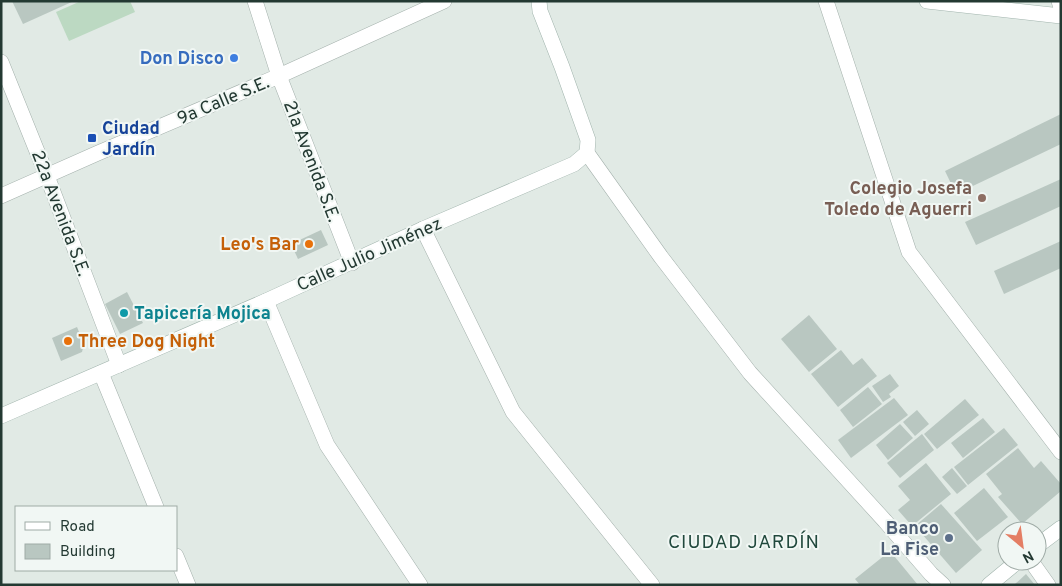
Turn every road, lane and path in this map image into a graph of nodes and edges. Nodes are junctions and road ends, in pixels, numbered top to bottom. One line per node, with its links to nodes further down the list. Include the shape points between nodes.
1 (255, 1): 10 (street, 21a Avenida S.E.)
2 (444, 1): 10 (street, 9a Calle S.E.)
3 (539, 1): 11 (street, via 588,140)
4 (826, 1): 20 (street, via 909,252)
5 (926, 1): 8 (street)
6 (1058, 1): 7 (street)
7 (1061, 8)
8 (1061, 16)
9 (1, 62): 12 (street, 22a Avenida S.E.)
10 (279, 76): 12 (street, 9a Calle S.E.); 15 (street, 21a Avenida S.E.)
11 (587, 153): 14 (street, Calle Julio Jiménez, via 574,164); 30 (street, via 750,373)
12 (47, 176): 13 (street, 9a Calle S.E.); 17 (street, 22a Avenida S.E.)
13 (1, 196)
14 (423, 230): 15 (street, Calle Julio Jiménez); 29 (street, via 513,412)
15 (352, 262): 16 (street, Calle Julio Jiménez)
16 (266, 301): 17 (street, Calle Julio Jiménez); 28 (street, via 327,445)
17 (119, 365): 18 (street, Calle Julio Jiménez)
18 (101, 373): 19 (street, Calle Julio Jiménez); 21 (street)
19 (1, 416)
20 (1061, 452)
21 (156, 506)
22 (1061, 528): 23 (street)
23 (1047, 538)
24 (178, 561): 27 (street)
25 (1006, 571): 31 (street)
26 (1038, 571): 32 (street)
27 (188, 585)
28 (420, 585)
29 (652, 585)
30 (943, 585)
31 (989, 585)
32 (1048, 585)

